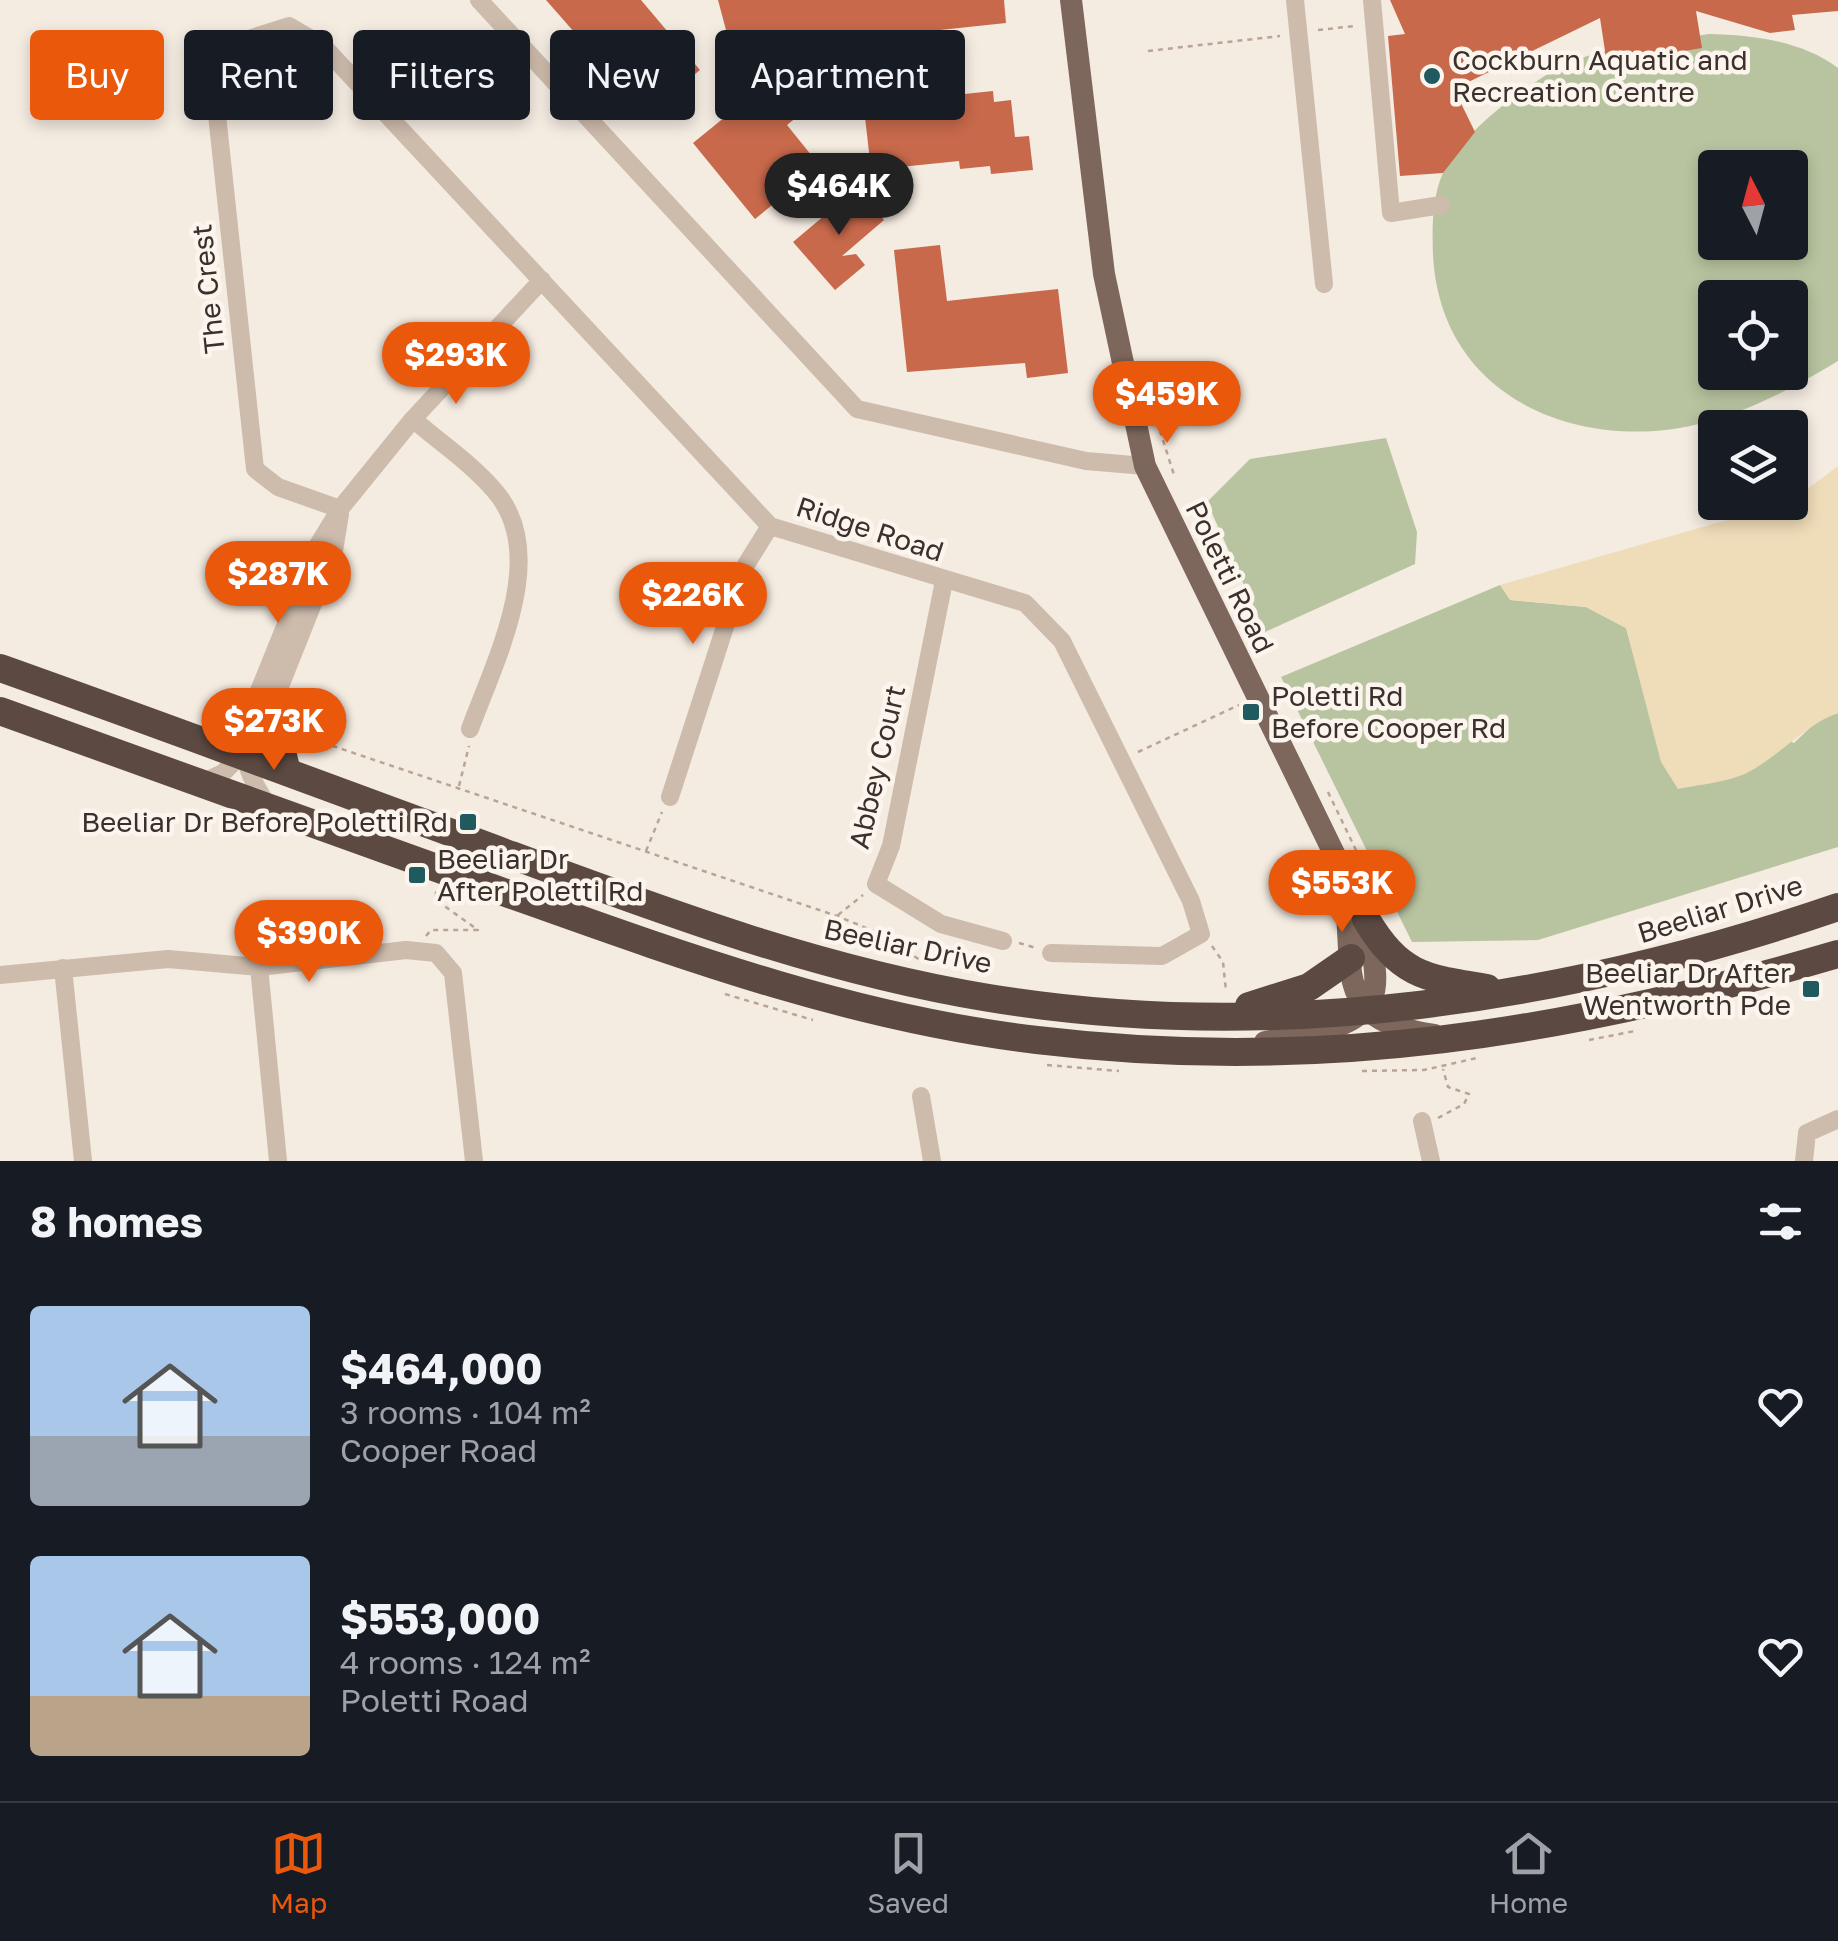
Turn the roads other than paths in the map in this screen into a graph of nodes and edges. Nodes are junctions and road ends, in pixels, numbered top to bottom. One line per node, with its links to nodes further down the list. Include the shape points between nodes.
1 (479, 0): 13 (street, via 858,409 1086,461)
2 (1072, 0): 13 (main road, Poletti Road, via 1104,274)
3 (1295, 0): 11 (street, via 1306,32)
4 (1372, 0): 9 (street, via 1391,213)
5 (271, 30): 6 (street, Ridge Road)
6 (296, 30)
7 (333, 58): 10 (street, Ridge Road)
8 (218, 120): 14 (street, The Crest, via 255,469 278,487)
9 (1441, 205)
10 (542, 280): 12 (street); 15 (street, Ridge Road)
11 (1324, 284)
12 (413, 419): 14 (street); 20 (street, via 496,491 520,541 516,594)
13 (1145, 466): 26 (main road, Poletti Road)
14 (340, 509): 18 (street, via 334,551); 21 (street, via 318,544 244,728)
15 (770, 526): 16 (street, Ridge Road); 24 (street, via 744,568)
16 (944, 582): 29 (street, Abbey Court, via 891,846 876,884 942,924); 30 (street, Ridge Road, via 1026,603 1062,642 1191,901 1201,934 1162,956)
17 (0, 668): 21 (highway, Beeliar Drive)
18 (271, 707): 21 (street); 22 (highway)
19 (0, 710): 23 (highway)
20 (470, 729)
21 (243, 756): 22 (highway, Beeliar Drive); 23 (street); 25 (street)
22 (287, 772): 37 (highway, Beeliar Drive, via 740,939 821,961 989,998 1097,1010)
23 (202, 783): 25 (highway)
24 (670, 797)
25 (269, 807): 40 (highway, via 752,980 1031,1040)
26 (1341, 868): 28 (main road, Poletti Road); 32 (main road, Poletti Road)
27 (1838, 907): 36 (highway, Beeliar Drive, via 1635,968)
28 (1366, 919): 36 (highway, via 1404,968); 38 (main road, Poletti Road, via 1374,995)
29 (1003, 940)
30 (1051, 953)
31 (1838, 954): 39 (highway, via 1636,1009)
32 (1351, 958): 37 (highway, via 1309,987); 38 (main road, Poletti Road, via 1353,989)
33 (258, 967): 34 (street, via 168,958); 45 (street); 46 (street, via 406,950 436,953 454,973)
34 (63, 968): 35 (street); 44 (street)
35 (0, 975)
36 (1518, 992): 38 (highway, Beeliar Drive)
37 (1223, 1004): 38 (highway, Beeliar Drive)
38 (1363, 1010): 39 (main road); 40 (main road, via 1347,1022)
39 (1449, 1041): 40 (highway)
40 (1208, 1052)
41 (922, 1096): 47 (street)
42 (1838, 1118): 49 (street, via 1807,1132)
43 (1422, 1122): 48 (street)
44 (83, 1161)
45 (278, 1161)
46 (474, 1161)
47 (932, 1161)
48 (1431, 1161)
49 (1804, 1161)

